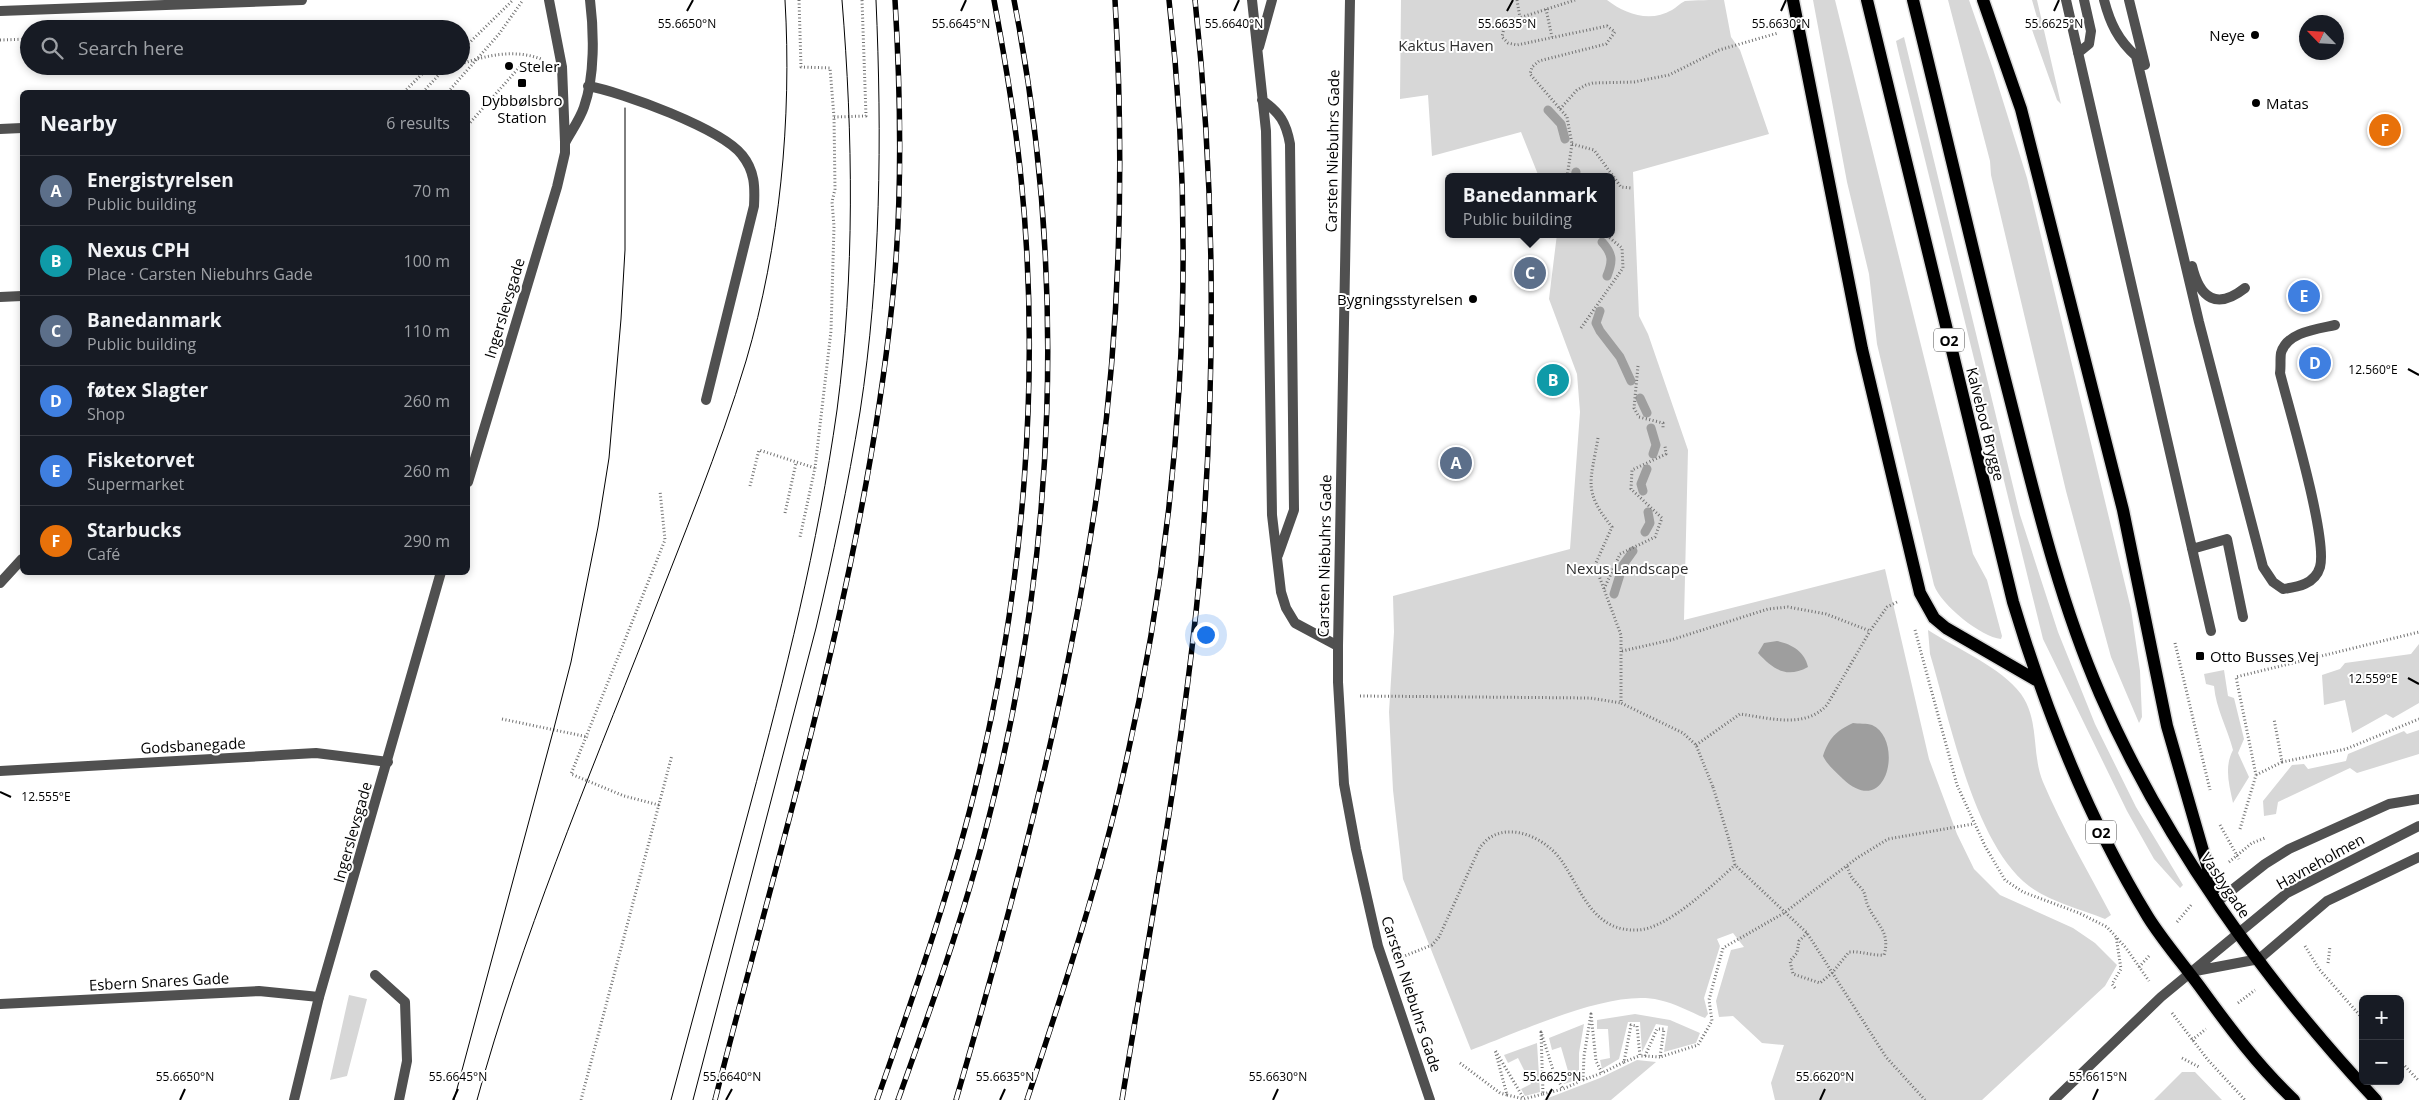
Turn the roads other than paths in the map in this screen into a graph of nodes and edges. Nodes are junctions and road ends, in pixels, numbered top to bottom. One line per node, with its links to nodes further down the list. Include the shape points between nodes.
1 (302, 0): 15 (street)
2 (550, 0): 23 (street, Ingerslevsgade, via 562,68)
3 (590, 0): 19 (street, Ingerslevsgade, via 594,34)
4 (1252, 0): 17 (street)
5 (1272, 0): 17 (street)
6 (1350, 0): 37 (street, Carsten Niebuhrs Gade)
7 (1793, 0): 39 (main road, via 1862,349 1920,594 1934,618 1946,628)
8 (1867, 0): 39 (main road, Kalvebod Brygge / O2, via 2013,602)
9 (1913, 0): 38 (main road, Kalvebod Brygge, via 2029,475 2066,602)
10 (1983, 0): 45 (main road, via 2021,109 2123,510 2167,726)
11 (2066, 0): 18 (street)
12 (2084, 0): 18 (street, via 2092,31 2089,44)
13 (2104, 0): 27 (street, via 2109,20 2136,56 2198,322 2263,567 2273,582 2283,589 2300,587 2312,580 2320,567 2320,551 2316,519 2280,373 2281,353 2288,340)
14 (2129, 0): 24 (street, via 2195,277 2202,290 2212,298 2232,298)
15 (73, 4): 16 (street)
16 (0, 11)
17 (1257, 53): 20 (street)
18 (2078, 53): 30 (street)
19 (588, 86): 23 (street, Ingerslevsgade, via 584,107); 28 (street, via 612,90 726,140 742,154 753,172 754,206)
20 (1262, 100): 31 (street, via 1266,131 1272,515); 31 (street, via 1274,109 1287,127 1290,144 1294,510)
21 (20, 128): 22 (street)
22 (0, 129)
23 (565, 142): 29 (street, Ingerslevsgade, via 557,187)
24 (2245, 288)
25 (20, 296): 26 (street)
26 (0, 297)
27 (2335, 325)
28 (706, 400)
29 (470, 475)
30 (2192, 548): 35 (street, via 2227,539); 36 (street)
31 (1277, 558): 37 (street, via 1281,592 1295,623)
32 (20, 561): 34 (street)
33 (440, 575): 40 (street, Ingerslevsgade)
34 (0, 582)
35 (2243, 617)
36 (2211, 631)
37 (1338, 646): 54 (street, Carsten Niebuhrs Gade, via 1344,784 1356,850 1384,965)
38 (2088, 663): 45 (main road, Vasbygade, via 2116,728 2154,802)
39 (2036, 680): 48 (main road, O2, via 2076,779 2112,854 2150,919)
40 (388, 762): 41 (street, Godsbanegade, via 316,753); 50 (street, Ingerslevsgade)
41 (0, 771)
42 (2419, 799): 45 (street, Havneholmen, via 2388,804 2289,849)
43 (2419, 826): 46 (street, Havneholmen, via 2287,893)
44 (2419, 857): 47 (street, via 2327,901)
45 (2218, 901): 46 (main road, Vasbygade)
46 (2238, 932): 47 (main road, Vasbygade); 48 (street, Havneholmen)
47 (2259, 959): 48 (street); 57 (main road, Vasbygade, via 2324,1045)
48 (2189, 972): 55 (street); 56 (main road, O2, via 2235,1036)
49 (375, 975): 53 (street, via 405,1002 406,1060)
50 (319, 997): 51 (street, Esbern Snares Gade, via 260,991); 52 (street, Ingerslevsgade)
51 (0, 1004)
52 (294, 1100)
53 (399, 1100)
54 (1430, 1100)
55 (2054, 1100)
56 (2294, 1100)
57 (2376, 1100)

